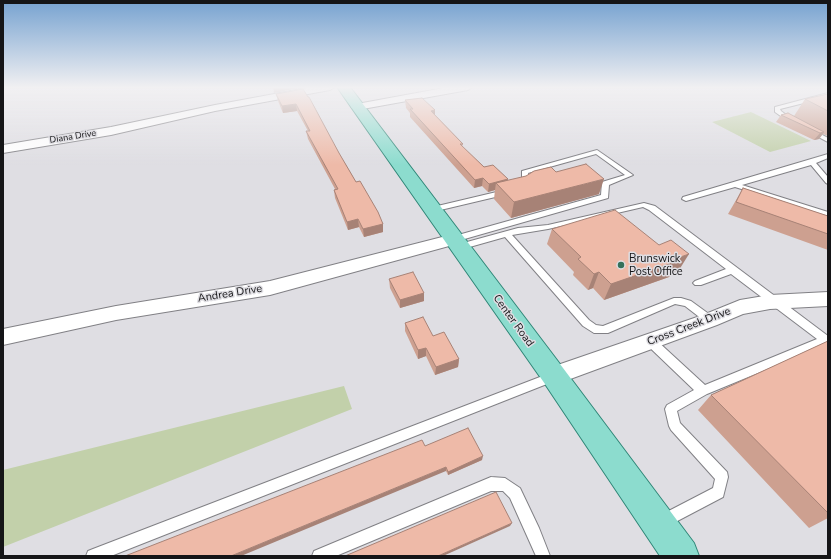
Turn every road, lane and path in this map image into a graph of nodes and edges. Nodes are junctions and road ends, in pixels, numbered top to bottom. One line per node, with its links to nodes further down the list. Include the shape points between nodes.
1 (192, 113): 7 (street, Diana Drive, via 111,131)
2 (361, 113): 13 (main road, Center Road)
3 (779, 113): 4 (lane)
4 (796, 124)
5 (803, 127): 6 (lane)
6 (828, 140)
7 (3, 149)
8 (828, 156): 9 (lane)
9 (812, 162): 10 (lane); 11 (lane)
10 (828, 182)
11 (735, 185): 12 (lane); 14 (lane)
12 (686, 199)
13 (432, 210): 16 (main road, Center Road); 16 (lane, via 520,188 526,184 524,172 597,152 630,175 605,184 605,196 510,223)
14 (828, 214)
15 (507, 234): 16 (lane); 17 (lane, via 644,205 652,208); 21 (lane, via 594,329 604,330 674,301 688,304)
16 (456, 243): 22 (street, Andrea Drive, via 270,288 116,313); 25 (main road, Center Road)
17 (732, 270): 18 (lane); 20 (lane)
18 (698, 283)
19 (828, 299): 20 (street, Cross Creek Drive)
20 (773, 301): 21 (street, Cross Creek Drive, via 740,307); 23 (lane)
21 (710, 320): 24 (street, Cross Creek Drive)
22 (3, 337)
23 (827, 341): 26 (lane)
24 (651, 342): 25 (street, Cross Creek Drive); 26 (lane)
25 (554, 376): 27 (main road, Center Road); 28 (lane)
26 (702, 391): 27 (lane, via 671,409 675,426 722,478 718,492)
27 (659, 524): 31 (main road, Center Road)
28 (93, 556)
29 (319, 556): 30 (lane, via 491,484 505,484 515,493)
30 (543, 556)
31 (681, 556)

